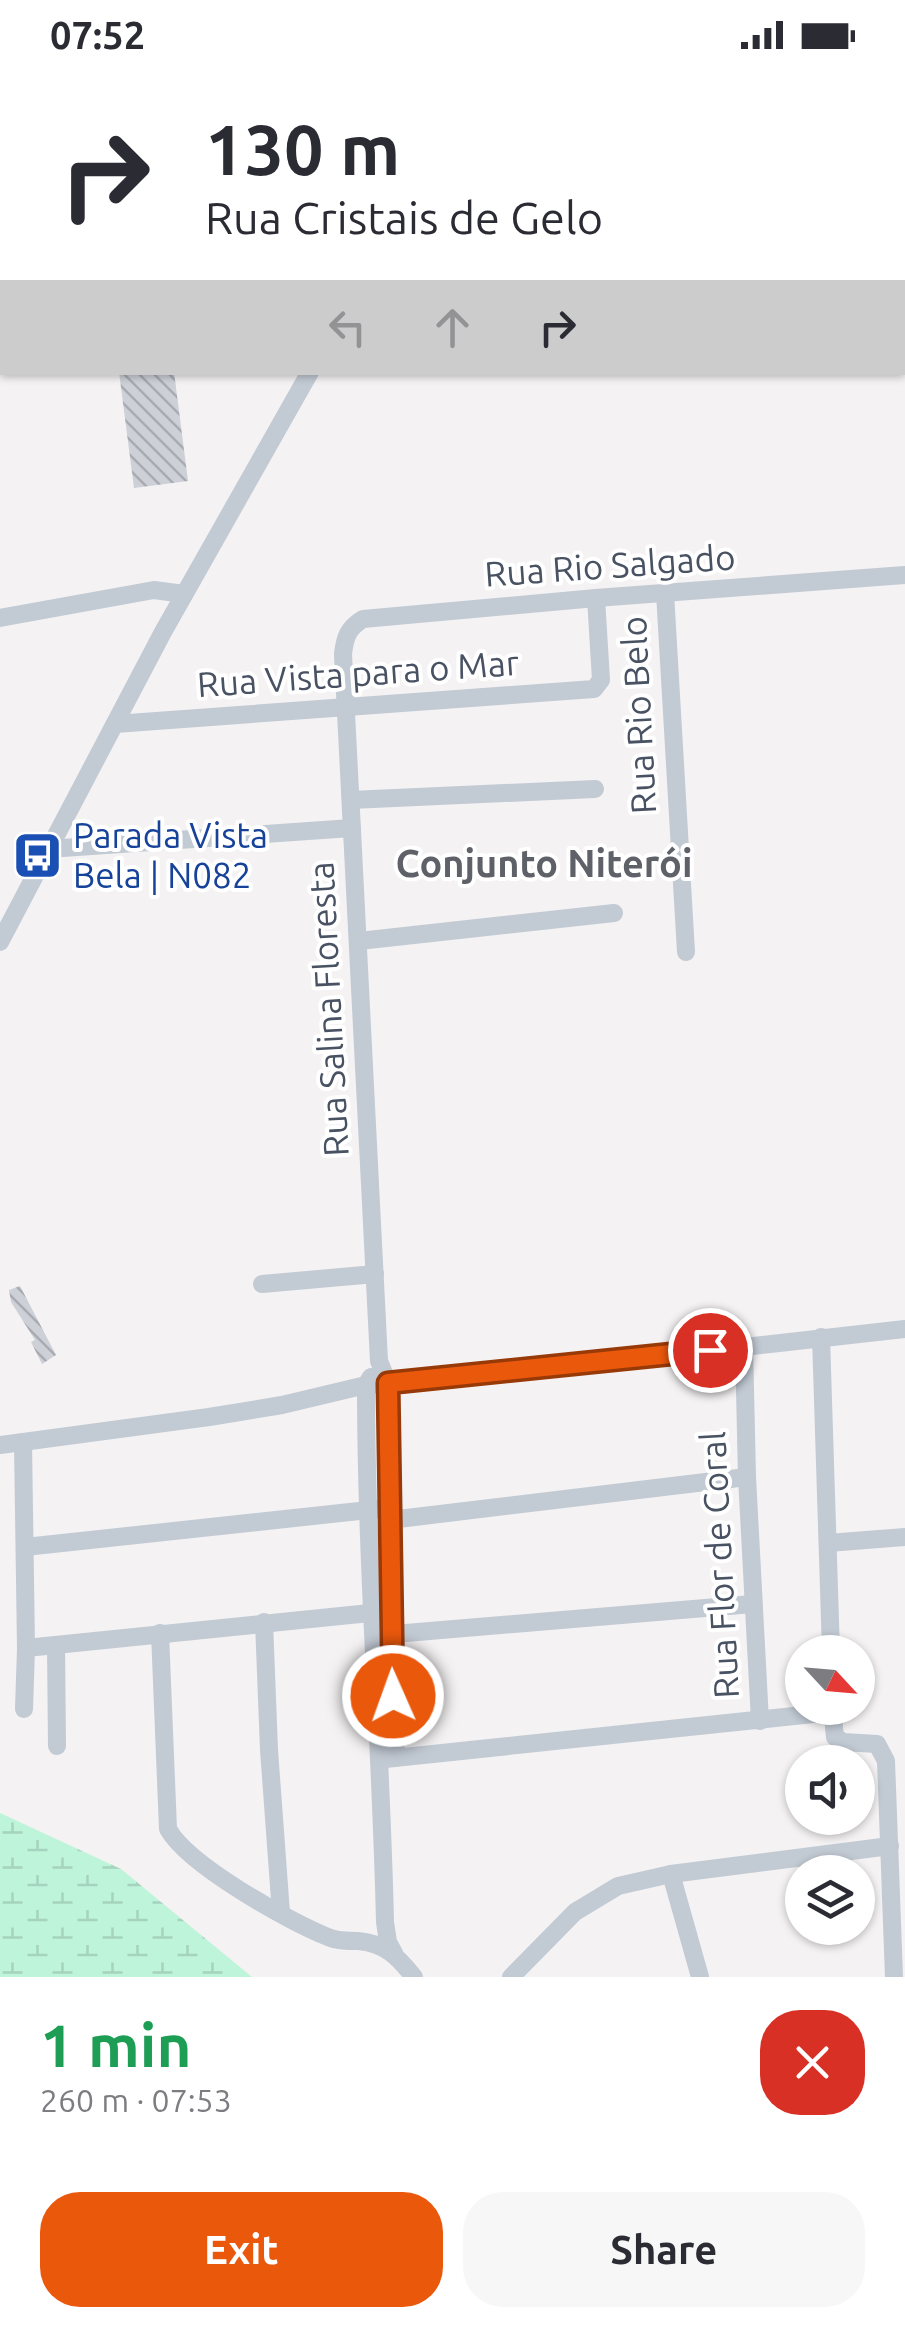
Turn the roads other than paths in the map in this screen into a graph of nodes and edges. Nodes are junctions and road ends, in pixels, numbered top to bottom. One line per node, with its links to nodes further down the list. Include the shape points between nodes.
1 (308, 375): 3 (street)
2 (905, 575): 4 (street, Rua Rio Salgado)
3 (184, 594): 6 (street, via 154,590); 10 (street)
4 (665, 594): 5 (street, Rua Rio Salgado); 18 (street, Rua Rio Belo)
5 (596, 598): 7 (street, Rua Rio Salgado, via 364,619 345,637); 8 (street, Rua Rio Belo)
6 (0, 618)
7 (343, 654): 9 (street, Rua Salina Floresta)
8 (601, 680): 9 (street, Rua Vista para o Mar, via 594,689)
9 (346, 710): 10 (street, Rua Vista para o Mar); 12 (street, Rua Salina Floresta)
10 (115, 724): 14 (street)
11 (595, 790): 12 (street)
12 (350, 800): 13 (street, Rua Salina Floresta)
13 (352, 828): 14 (street); 16 (street, Rua Salina Floresta)
14 (48, 850): 17 (street)
15 (614, 912): 16 (street)
16 (359, 941): 19 (street, Rua Salina Floresta)
17 (0, 942)
18 (686, 952)
19 (375, 1274): 20 (street); 24 (street, Rua Salina Floresta)
20 (262, 1284)
21 (905, 1328): 22 (street)
22 (821, 1336): 23 (street); 33 (street)
23 (744, 1346): 25 (street); 29 (street, Rua Flor de Coral)
24 (379, 1361): 25 (street); 26 (street)
25 (388, 1383): 26 (street); 31 (street)
26 (366, 1385): 27 (street, via 282,1405); 30 (street)
27 (23, 1442): 28 (street); 34 (street)
28 (0, 1444)
29 (747, 1476): 31 (street); 35 (street, Rua Flor de Coral)
30 (366, 1510): 31 (street); 34 (street); 36 (street)
31 (390, 1514): 39 (street)
32 (905, 1537): 33 (street)
33 (828, 1543): 40 (street)
34 (25, 1547): 42 (street)
35 (753, 1604): 39 (street); 45 (street, Rua Flor de Coral)
36 (370, 1614): 37 (street); 39 (street)
37 (264, 1622): 38 (street); 51 (street)
38 (160, 1633): 41 (street); 51 (street, via 168,1829 188,1854)
39 (381, 1635): 48 (street)
40 (830, 1635)
41 (56, 1644): 42 (street); 47 (street)
42 (26, 1648): 43 (street)
43 (24, 1709)
44 (785, 1717): 45 (street)
45 (760, 1721): 48 (street)
46 (833, 1725): 49 (street, via 839,1740 871,1742 882,1750)
47 (57, 1746)
48 (388, 1758): 52 (street, via 384,1922)
49 (890, 1846): 50 (street); 56 (street)
50 (672, 1874): 54 (street, via 597,1896); 55 (street)
51 (281, 1913): 52 (street, via 332,1940 372,1942)
52 (394, 1953): 53 (street)
53 (414, 1977)
54 (511, 1977)
55 (700, 1977)
56 (894, 1977)

